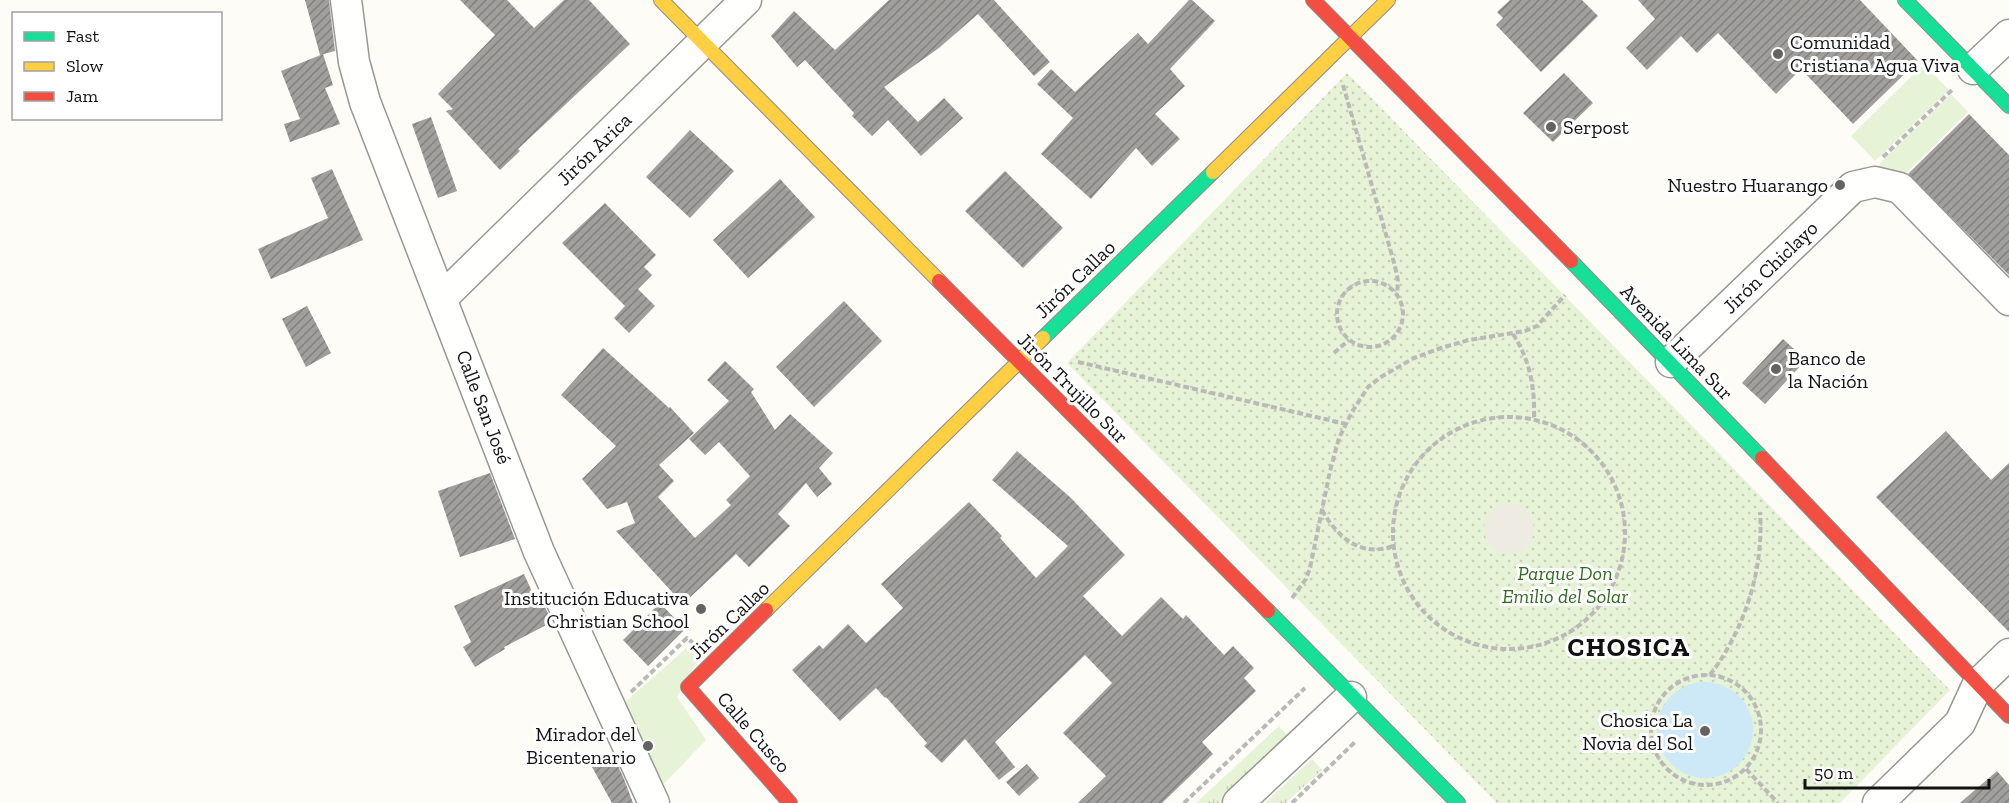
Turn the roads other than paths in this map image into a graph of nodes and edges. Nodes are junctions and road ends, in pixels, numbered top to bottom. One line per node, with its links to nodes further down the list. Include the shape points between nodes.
1 (346, 0): 12 (street, Calle San José, via 364,102)
2 (662, 0): 9 (main road, Jirón Trujillo Sur)
3 (746, 0): 9 (street, Jirón Arica)
4 (1313, 0): 8 (main road, Avenida Lima Sur)
5 (1388, 0): 8 (main road, Jirón Callao)
6 (1905, 0): 10 (main road)
7 (2009, 35): 10 (street)
8 (1350, 37): 14 (main road, Jirón Callao); 15 (main road, Avenida Lima Sur)
9 (704, 43): 12 (street, Jirón Arica); 14 (main road, Jirón Trujillo Sur)
10 (1973, 69): 11 (main road)
11 (2009, 106)
12 (442, 298): 22 (street, Calle San José, via 539,552)
13 (2009, 300): 15 (street, Jirón Chiclayo, via 1900,188 1864,185)
14 (1019, 362): 18 (main road, Jirón Callao); 19 (main road, Jirón Trujillo Sur)
15 (1671, 362): 17 (main road, Avenida Lima Sur)
16 (2009, 654): 17 (street)
17 (1978, 684): 20 (main road, Avenida Lima Sur); 21 (street)
18 (688, 687): 23 (main road, Calle Cusco)
19 (1351, 697): 24 (street); 25 (main road, Jirón Trujillo Sur)
20 (2007, 710): 21 (street)
21 (1960, 723): 26 (street)
22 (654, 803)
23 (790, 803)
24 (1238, 803)
25 (1458, 803)
26 (1878, 803)

